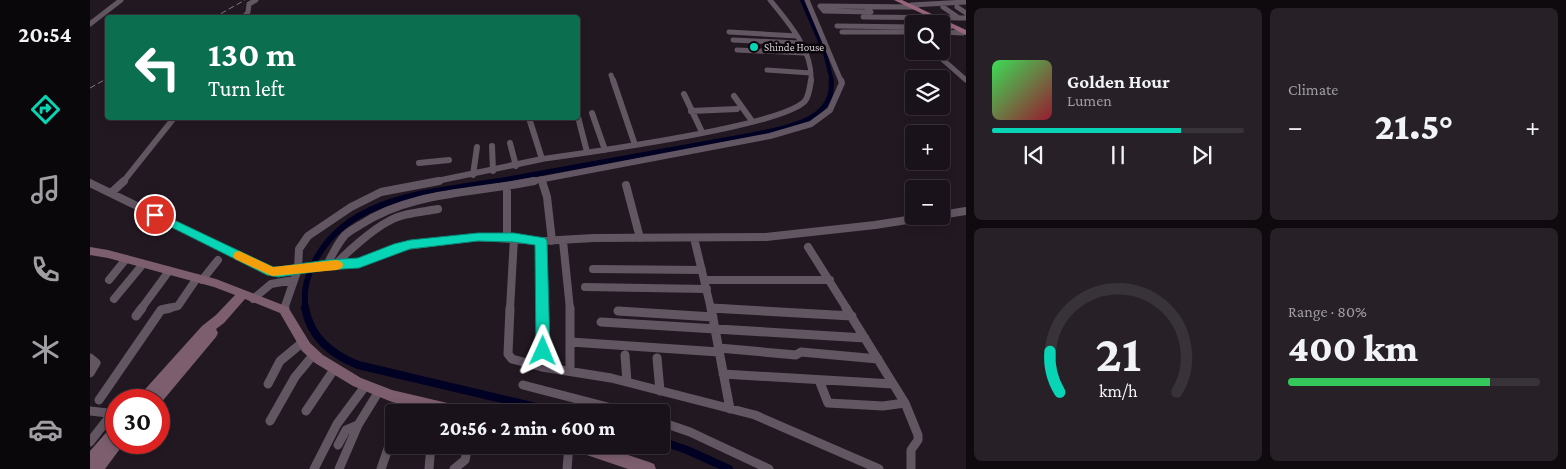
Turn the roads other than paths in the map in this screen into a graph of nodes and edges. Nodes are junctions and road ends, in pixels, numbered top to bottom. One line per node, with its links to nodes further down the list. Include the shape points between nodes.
1 (121, 0): 21 (street)
2 (256, 0): 14 (street, via 249,4)
3 (770, 0): 31 (street)
4 (807, 0): 65 (street, via 842,83 830,110 811,124 770,136)
5 (897, 0): 10 (main road)
6 (902, 0): 10 (main road)
7 (966, 2): 10 (street)
8 (966, 6): 12 (street)
9 (866, 7): 9 (street, via 840,6 820,6 824,11 871,12); 10 (street)
10 (913, 7): 15 (main road)
11 (943, 7): 12 (street); 18 (street, via 935,8); 19 (street)
12 (956, 7): 13 (street)
13 (966, 13)
14 (245, 15)
15 (929, 15)
16 (832, 16): 17 (street)
17 (905, 17)
18 (951, 18): 19 (street)
19 (959, 18): 20 (street)
20 (966, 18)
21 (90, 24)
22 (837, 26): 23 (street)
23 (905, 26)
24 (950, 26): 30 (main road)
25 (950, 27): 30 (main road)
26 (729, 32): 31 (street)
27 (842, 32): 28 (street)
28 (905, 32)
29 (950, 32): 30 (street)
30 (965, 33)
31 (798, 36): 33 (street)
32 (733, 40): 33 (street)
33 (800, 43): 35 (street)
34 (737, 50): 35 (street)
35 (804, 53): 38 (street)
36 (943, 60): 40 (street)
37 (767, 70): 38 (street)
38 (811, 73): 48 (street, via 808,94 798,108)
39 (610, 75): 54 (street)
40 (966, 80)
41 (684, 94): 43 (street)
42 (734, 96): 48 (street)
43 (691, 111): 49 (street, via 734,111); 50 (street)
44 (592, 113): 51 (street)
45 (172, 120): 69 (street, via 129,176)
46 (530, 120): 59 (street)
47 (579, 120): 52 (street)
48 (752, 120): 49 (street)
49 (741, 123): 50 (street)
50 (702, 132): 54 (street)
51 (600, 135): 52 (street); 57 (street)
52 (582, 136): 58 (street)
53 (510, 143): 62 (street)
54 (635, 145): 57 (street)
55 (492, 146): 63 (street)
56 (477, 147): 64 (street)
57 (605, 150): 58 (street)
58 (587, 152): 59 (street)
59 (542, 159): 62 (street)
60 (448, 160): 61 (street)
61 (419, 163)
62 (516, 166): 63 (street)
63 (493, 171): 64 (street)
64 (473, 175): 86 (street, via 382,192 352,207 308,236 300,249)
65 (541, 179): 78 (street, via 547,197); 85 (street, via 391,207 345,235 333,252)
66 (90, 183): 69 (street)
67 (626, 185): 75 (street)
68 (507, 191): 74 (street)
69 (111, 193): 86 (street, via 272,272)
70 (438, 210): 85 (street, via 389,221)
71 (966, 211): 72 (street)
72 (950, 214)
73 (905, 220): 76 (street, via 766,237)
74 (510, 238): 77 (street); 85 (street, via 478,237 410,244 359,263); 114 (street, via 508,354 512,359)
75 (640, 238): 76 (street); 79 (street)
76 (694, 238): 88 (street)
77 (541, 241): 78 (street); 114 (street)
78 (552, 241): 79 (street)
79 (564, 241): 107 (street)
80 (808, 247): 93 (street)
81 (90, 251): 82 (street)
82 (126, 259): 84 (street); 91 (street)
83 (218, 260): 90 (street)
84 (143, 264): 89 (street); 97 (street)
85 (331, 265): 86 (street)
86 (303, 268): 92 (street)
87 (593, 269): 88 (street)
88 (702, 270): 94 (street)
89 (169, 271): 90 (street); 101 (street)
90 (199, 279): 96 (street); 130 (street, via 178,306 161,310)
91 (109, 280)
92 (294, 280): 96 (street, via 270,283); 98 (street)
93 (830, 280): 94 (street); 102 (street)
94 (706, 284): 95 (street); 100 (street)
95 (585, 287)
96 (248, 297): 98 (street); 119 (street, via 220,319 212,333)
97 (114, 299)
98 (284, 310): 106 (street)
99 (618, 311): 100 (street)
100 (712, 313): 102 (street); 104 (street)
101 (136, 316)
102 (852, 316): 105 (street)
103 (601, 322): 104 (street)
104 (715, 329): 105 (street); 108 (street)
105 (865, 338): 113 (street)
106 (303, 342): 109 (street); 122 (street, via 280,361)
107 (571, 342): 108 (street); 116 (street)
108 (719, 350): 113 (street, via 796,355 801,352); 118 (street)
109 (314, 354): 115 (street); 139 (street, via 294,377)
110 (625, 355): 121 (street)
111 (90, 358): 117 (street, via 96,363)
112 (657, 358): 129 (street)
113 (878, 359): 123 (street)
114 (542, 366): 116 (street)
115 (335, 368): 124 (street); 138 (street)
116 (570, 371): 121 (street)
117 (90, 373)
118 (723, 374): 120 (street); 136 (street)
119 (167, 380): 126 (street); 127 (street)
120 (819, 380): 123 (street); 132 (street, via 828,403 883,406)
121 (627, 382): 129 (street)
122 (268, 384)
123 (893, 384): 132 (street)
124 (366, 385): 128 (street); 153 (street, via 338,424)
125 (523, 386): 135 (street)
126 (157, 389)
127 (162, 389)
128 (379, 391): 131 (street); 140 (street)
129 (660, 391): 136 (street)
130 (100, 400)
131 (407, 400): 133 (street); 134 (street)
132 (905, 403): 162 (street, via 918,435 911,450)
133 (405, 404)
134 (420, 404)
135 (595, 404)
136 (730, 409): 161 (street, via 773,422)
137 (90, 411): 142 (street, via 110,416)
138 (306, 411)
139 (270, 421)
140 (358, 425): 144 (street, via 346,430); 154 (street)
141 (670, 425): 160 (street)
142 (90, 442)
143 (105, 445): 151 (street)
144 (338, 445)
145 (108, 454): 152 (street)
146 (386, 454): 155 (street)
147 (430, 454): 156 (street)
148 (466, 454): 157 (street, via 465,460)
149 (568, 454): 158 (street)
150 (605, 454): 159 (street)
151 (90, 462)
152 (96, 469)
153 (314, 469)
154 (339, 469)
155 (381, 469)
156 (429, 469)
157 (454, 469)
158 (567, 469)
159 (649, 469)
160 (769, 469)
161 (879, 469)
162 (910, 469)

